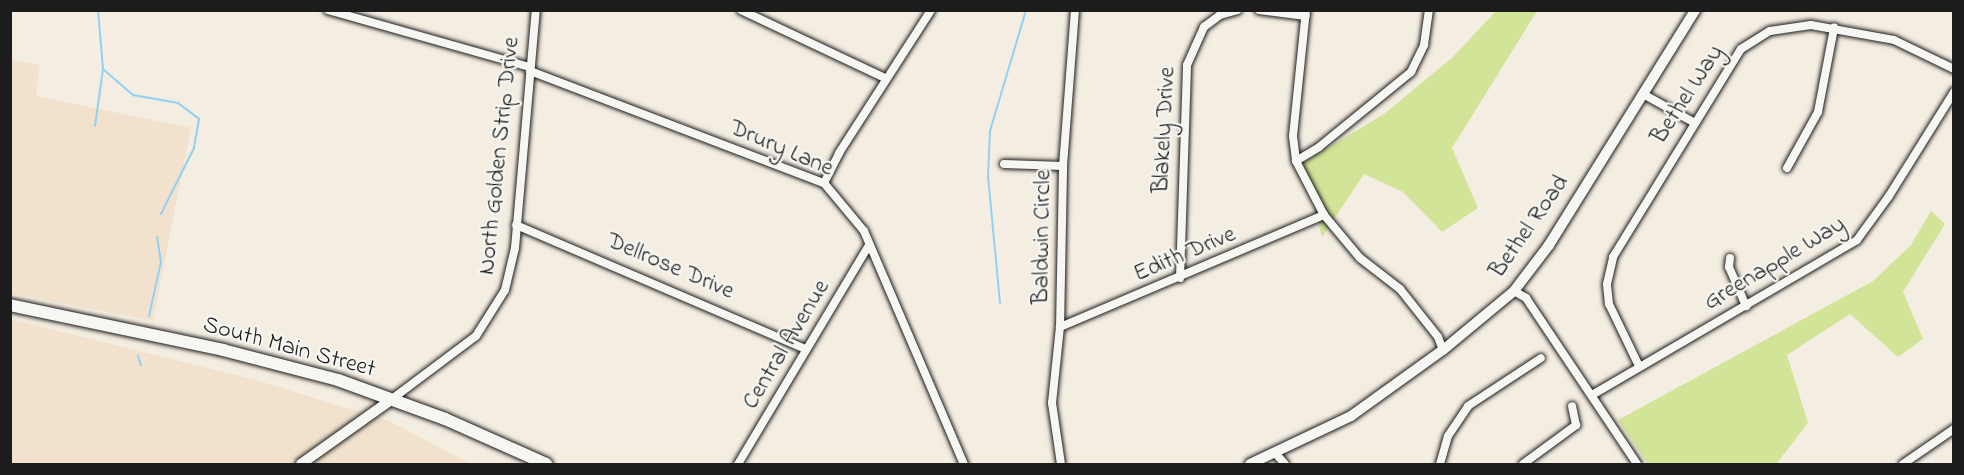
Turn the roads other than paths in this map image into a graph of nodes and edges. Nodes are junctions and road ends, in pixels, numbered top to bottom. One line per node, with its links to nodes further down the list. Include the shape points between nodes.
1 (328, 10): 12 (street, Drury Lane)
2 (536, 10): 12 (street, North Golden Strip Drive)
3 (741, 10): 14 (street)
4 (931, 10): 14 (street)
5 (1075, 10): 20 (street, Baldwin Circle)
6 (1237, 10): 27 (street, Blakely Drive, via 1220,15 1204,27 1186,65)
7 (1259, 10): 10 (street)
8 (1429, 10): 18 (street, via 1424,45 1411,72 1319,147)
9 (1695, 10): 16 (street, Bethel Road)
10 (1306, 13): 18 (street, via 1293,136)
11 (1834, 28): 13 (street, Bethel Way, via 1894,40); 17 (street, Bethel Way, via 1790,26 1752,40 1729,63); 21 (street, via 1818,112)
12 (530, 69): 22 (street, Drury Lane); 24 (street, North Golden Strip Drive)
13 (1953, 69)
14 (885, 78): 22 (street)
15 (1953, 92): 30 (street, Greenapple Way, via 1863,235)
16 (1643, 94): 17 (street); 28 (street, Bethel Road, via 1549,245)
17 (1693, 122): 35 (street, Bethel Way, via 1622,238 1608,273 1611,313)
18 (1296, 161): 23 (street)
19 (1004, 164): 20 (street)
20 (1063, 166): 31 (street, Baldwin Circle)
21 (1787, 168)
22 (824, 183): 25 (street, Drury Lane, via 855,217)
23 (1324, 215): 27 (street, Edith Drive); 33 (street, via 1360,258 1400,289 1438,337)
24 (516, 225): 32 (street, Dellrose Drive); 37 (street, North Golden Strip Drive, via 508,279 487,323 463,348)
25 (869, 245): 32 (street, Central Avenue); 44 (street, Drury Lane)
26 (1730, 258): 30 (street, via 1729,267)
27 (1180, 278): 31 (street, Edith Drive)
28 (1514, 291): 33 (street, Bethel Road); 36 (street, via 1526,298)
29 (10, 306): 37 (main road, South Main Street, via 275,362)
30 (1746, 306): 35 (street, Greenapple Way)
31 (1060, 327): 45 (street, Baldwin Circle, via 1052,403)
32 (806, 349): 43 (street, Central Avenue)
33 (1443, 350): 40 (street, Bethel Road, via 1351,416)
34 (1541, 358): 48 (street, via 1468,406 1448,436)
35 (1639, 366): 36 (street, Greenapple Way)
36 (1592, 394): 50 (street)
37 (392, 399): 41 (street); 42 (main road, South Main Street)
38 (1572, 406): 49 (street, via 1576,425)
39 (1953, 429): 51 (street)
40 (1276, 454): 46 (street, Bethel Road); 47 (street)
41 (301, 465)
42 (546, 465)
43 (738, 465)
44 (964, 465)
45 (1061, 465)
46 (1250, 465)
47 (1285, 465)
48 (1440, 465)
49 (1523, 465)
50 (1637, 465)
51 (1903, 465)

